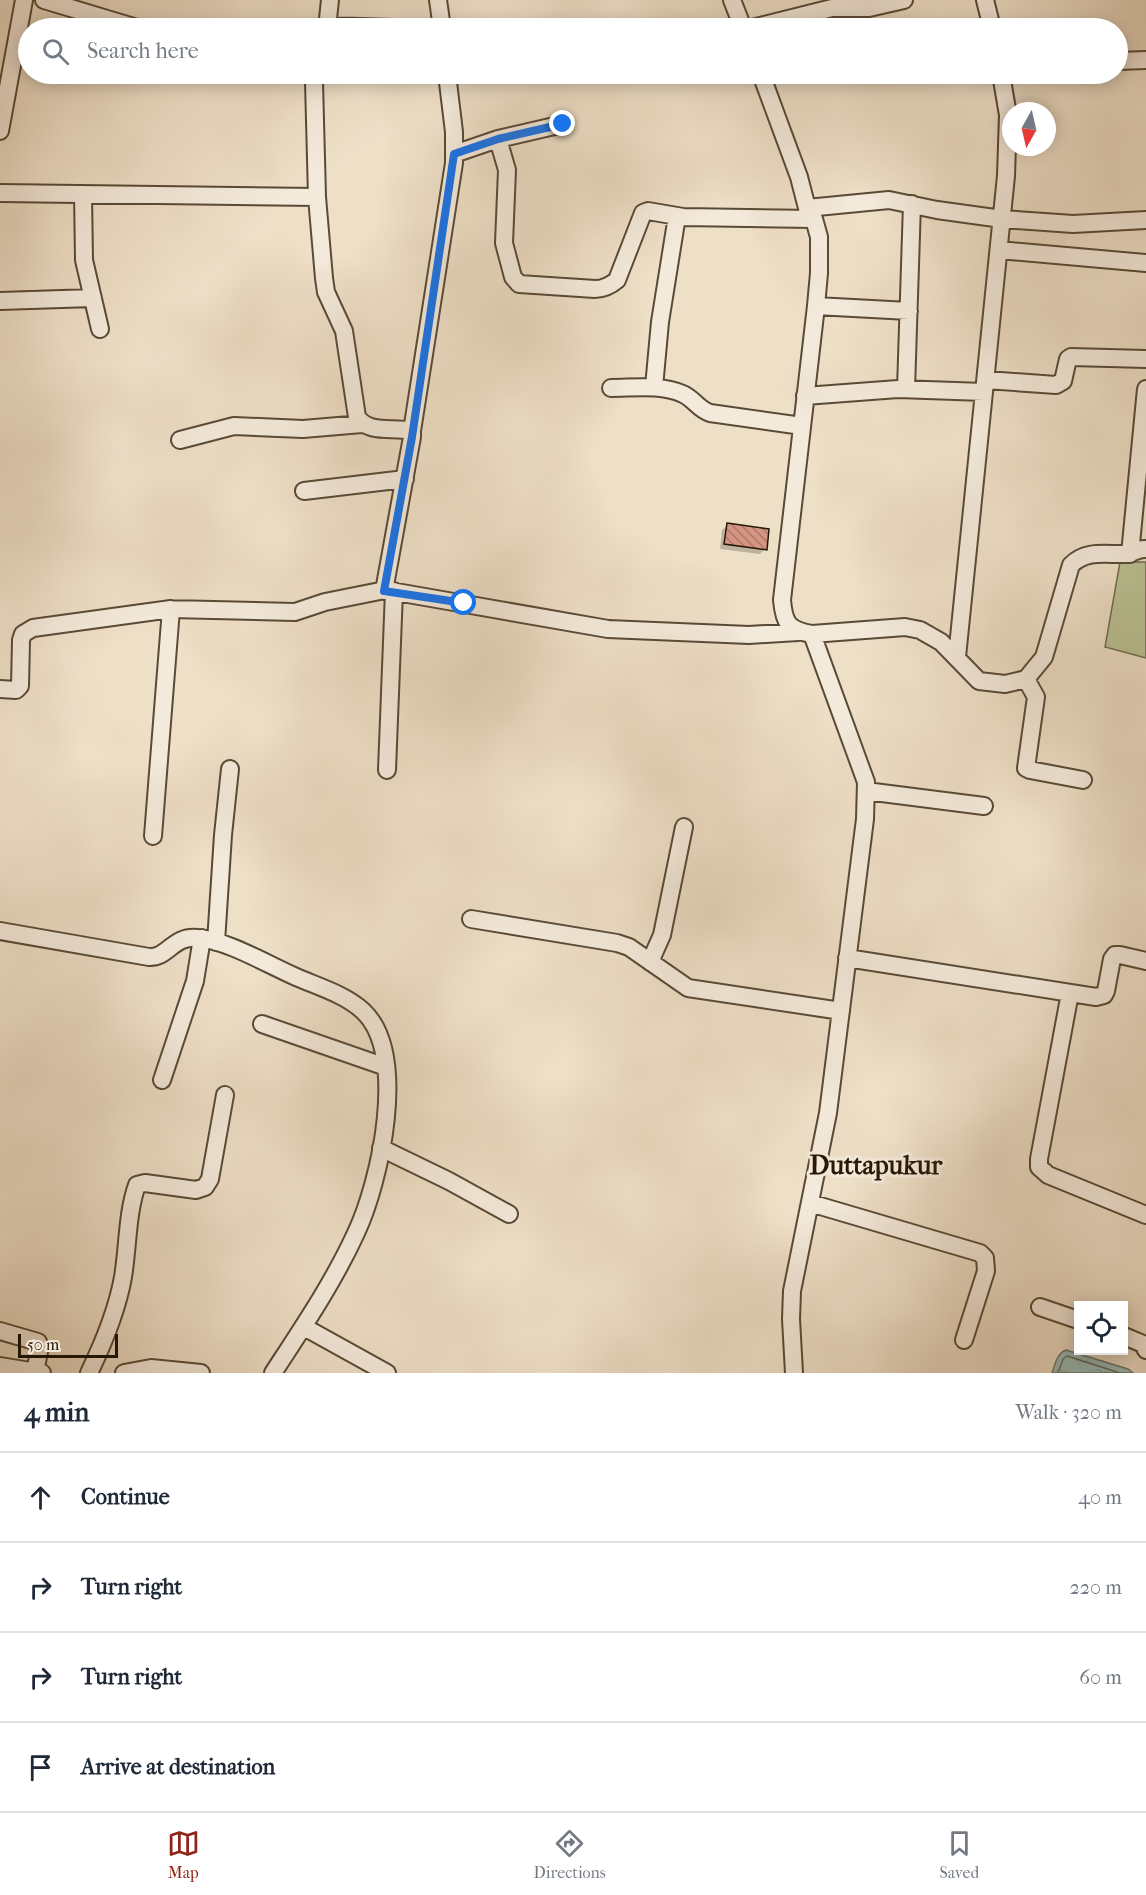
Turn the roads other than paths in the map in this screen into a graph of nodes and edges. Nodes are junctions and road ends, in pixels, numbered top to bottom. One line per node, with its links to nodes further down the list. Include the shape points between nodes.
1 (24, 0): 9 (street)
2 (44, 0): 10 (street)
3 (330, 0): 11 (street)
4 (438, 0): 12 (street)
5 (732, 0): 13 (street)
6 (904, 0): 8 (street, via 869,8)
7 (985, 0): 15 (street)
8 (857, 4): 14 (street)
9 (21, 18)
10 (104, 18)
11 (328, 18)
12 (441, 18)
13 (739, 18)
14 (791, 18)
15 (990, 18)
16 (18, 33): 24 (street)
17 (1146, 60): 18 (street)
18 (1128, 61)
19 (314, 84): 29 (street)
20 (448, 84): 26 (street)
21 (765, 84): 31 (street)
22 (1002, 84): 33 (street, via 1008,115)
23 (563, 124): 25 (street)
24 (0, 131)
25 (498, 139): 26 (street); 32 (street, via 507,170 504,243 513,277 519,284 604,289 617,280 643,213)
26 (454, 154): 51 (street)
27 (0, 193): 28 (street)
28 (83, 194): 29 (street); 37 (street, via 84,260)
29 (317, 197): 49 (street, via 325,285 344,331 357,417)
30 (912, 204): 31 (street, via 877,200); 33 (street); 40 (street)
31 (810, 213): 32 (street); 39 (street, via 819,237)
32 (677, 216): 44 (street)
33 (1002, 219): 34 (street, via 1073,224); 35 (street)
34 (1146, 220)
35 (999, 250): 36 (street); 43 (street)
36 (1146, 263)
37 (93, 298): 38 (street); 41 (street)
38 (0, 300)
39 (816, 306): 40 (street); 48 (street)
40 (909, 311): 46 (street)
41 (100, 329)
42 (1146, 359): 43 (street, via 1071,357 1062,381 1056,385)
43 (985, 386): 46 (street); 59 (street)
44 (654, 387): 45 (street); 50 (street, via 685,394 710,414)
45 (611, 388)
46 (906, 389): 48 (street)
47 (1146, 389): 55 (street)
48 (806, 396): 50 (street)
49 (362, 424): 51 (street); 52 (street, via 303,429 234,426)
50 (802, 426): 58 (street, via 782,600 789,625)
51 (412, 431): 53 (street)
52 (180, 440)
53 (405, 479): 54 (street); 56 (street)
54 (304, 491)
55 (1138, 551): 60 (street, via 1079,557 1071,565 1044,657)
56 (389, 591): 57 (street, via 324,602 295,612); 58 (street, via 608,629 749,635); 63 (street)
57 (171, 609): 61 (street, via 33,628 21,640 20,686 16,690); 68 (street)
58 (805, 633): 59 (street, via 905,627 933,637); 65 (street)
59 (957, 657): 60 (street, via 979,681 1005,684)
60 (1026, 679): 64 (street, via 1036,697 1026,768)
61 (0, 689)
62 (230, 769): 71 (street)
63 (387, 771)
64 (1083, 780)
65 (866, 790): 66 (street); 72 (street)
66 (984, 806)
67 (684, 827): 74 (street, via 662,935)
68 (153, 836)
69 (471, 919): 74 (street, via 617,943)
70 (0, 931): 71 (street, via 149,957 187,937)
71 (209, 940): 78 (street, via 339,996 363,1011 381,1042); 79 (street)
72 (848, 958): 75 (street); 76 (street)
73 (1146, 961): 75 (street, via 1115,955 1104,995 1096,998)
74 (650, 962): 76 (street, via 688,988)
75 (1070, 993): 84 (street, via 1039,1167 1048,1176)
76 (841, 1011): 82 (street, via 828,1113)
77 (262, 1024): 78 (street)
78 (386, 1067): 81 (street, via 388,1091)
79 (162, 1080)
80 (225, 1095): 94 (street, via 210,1179 205,1187 196,1190 137,1185 123,1278 105,1340)
81 (381, 1148): 83 (street); 87 (street, via 357,1230 333,1281)
82 (810, 1203): 90 (street, via 980,1253 985,1258 986,1270); 99 (street, via 792,1291)
83 (509, 1214)
84 (1146, 1215)
85 (1040, 1307): 86 (street)
86 (1074, 1319)
87 (304, 1327): 97 (street); 98 (street)
88 (0, 1331): 93 (street, via 38,1342)
89 (1128, 1338): 91 (street, via 1143,1344)
90 (964, 1340)
91 (1146, 1350)
92 (0, 1366): 93 (street)
93 (39, 1372)
94 (89, 1373)
95 (124, 1373): 96 (street, via 151,1368)
96 (201, 1373)
97 (273, 1373)
98 (387, 1373)
99 (794, 1373)

